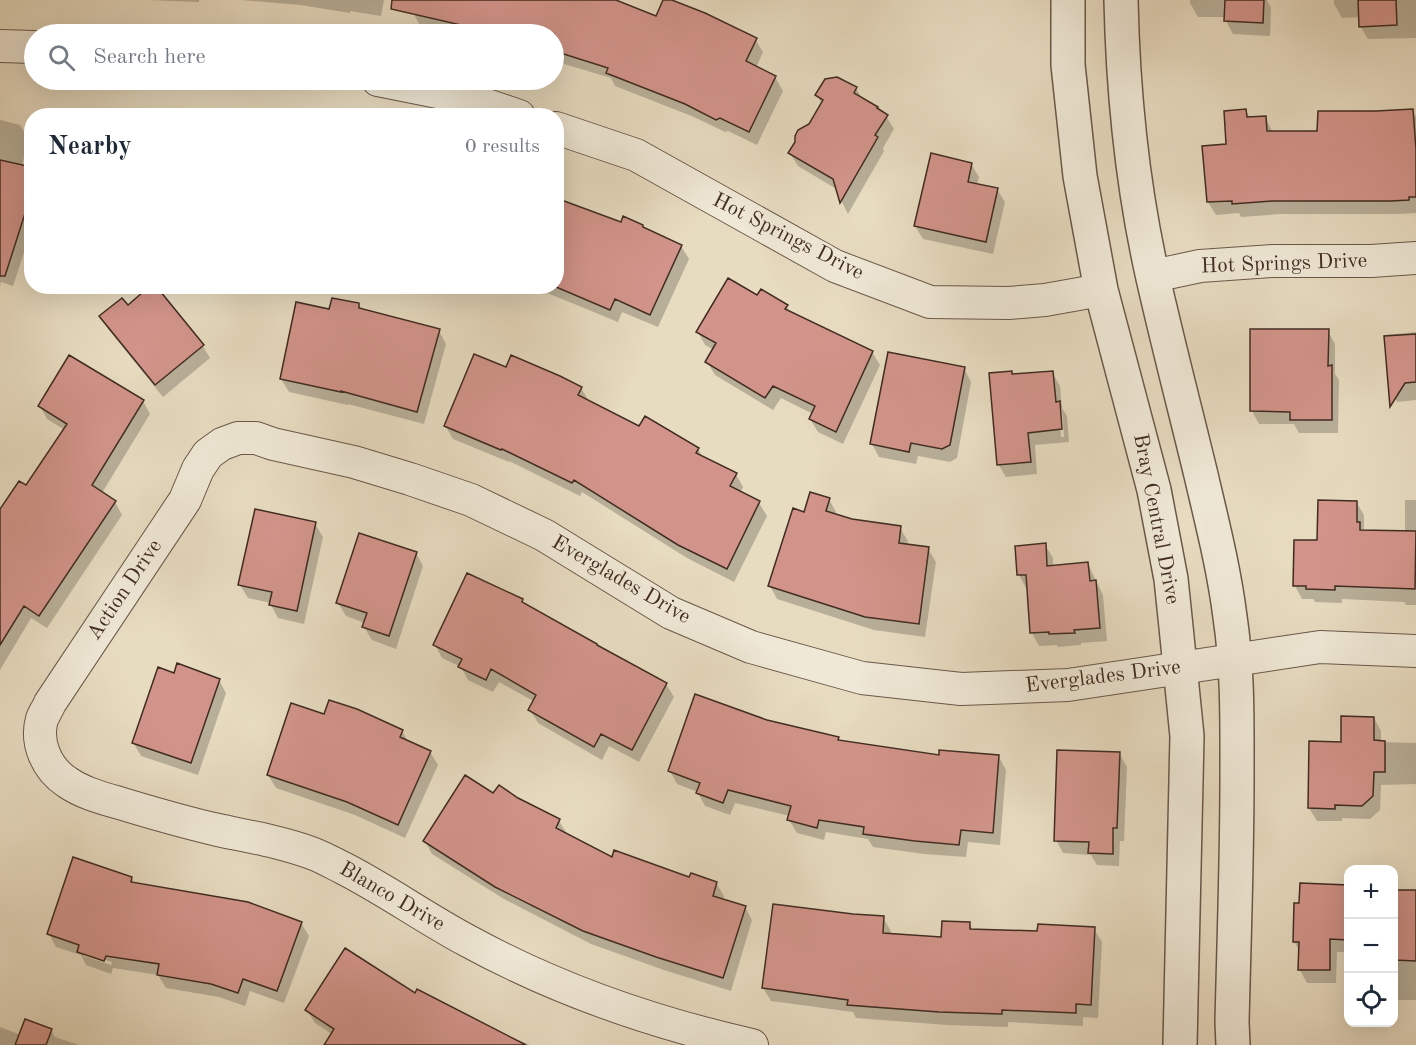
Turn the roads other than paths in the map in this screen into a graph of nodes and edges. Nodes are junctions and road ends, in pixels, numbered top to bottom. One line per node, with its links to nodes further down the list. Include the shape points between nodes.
1 (1068, 0): 10 (street, Bray Central Drive, via 1068,65 1080,176)
2 (1121, 0): 9 (street, via 1132,162)
3 (0, 46): 4 (street)
4 (24, 47)
5 (428, 90): 6 (street)
6 (495, 108)
7 (564, 131): 10 (street, Hot Springs Drive, via 636,155 835,266 930,302 1009,303)
8 (1416, 258): 9 (street, Hot Springs Drive, via 1210,265)
9 (1153, 276): 13 (street, via 1221,560)
10 (1101, 290): 14 (street, Bray Central Drive, via 1154,490 1171,579)
11 (228, 442): 14 (street, Everglades Drive, via 256,438 354,462 471,500 544,535 671,613 751,647 861,678 961,689 1068,685); 15 (street, Action Drive, via 208,454 184,500 50,703 42,719)
12 (1416, 651): 13 (street, Everglades Drive, via 1320,647)
13 (1235, 660): 14 (street, Everglades Drive); 18 (street)
14 (1181, 668): 17 (street, Bray Central Drive, via 1187,736)
15 (42, 748): 16 (street, Blanco Drive, via 53,771 98,796 316,854 538,977 628,1010)
16 (752, 1045)
17 (1180, 1045)
18 (1233, 1045)

